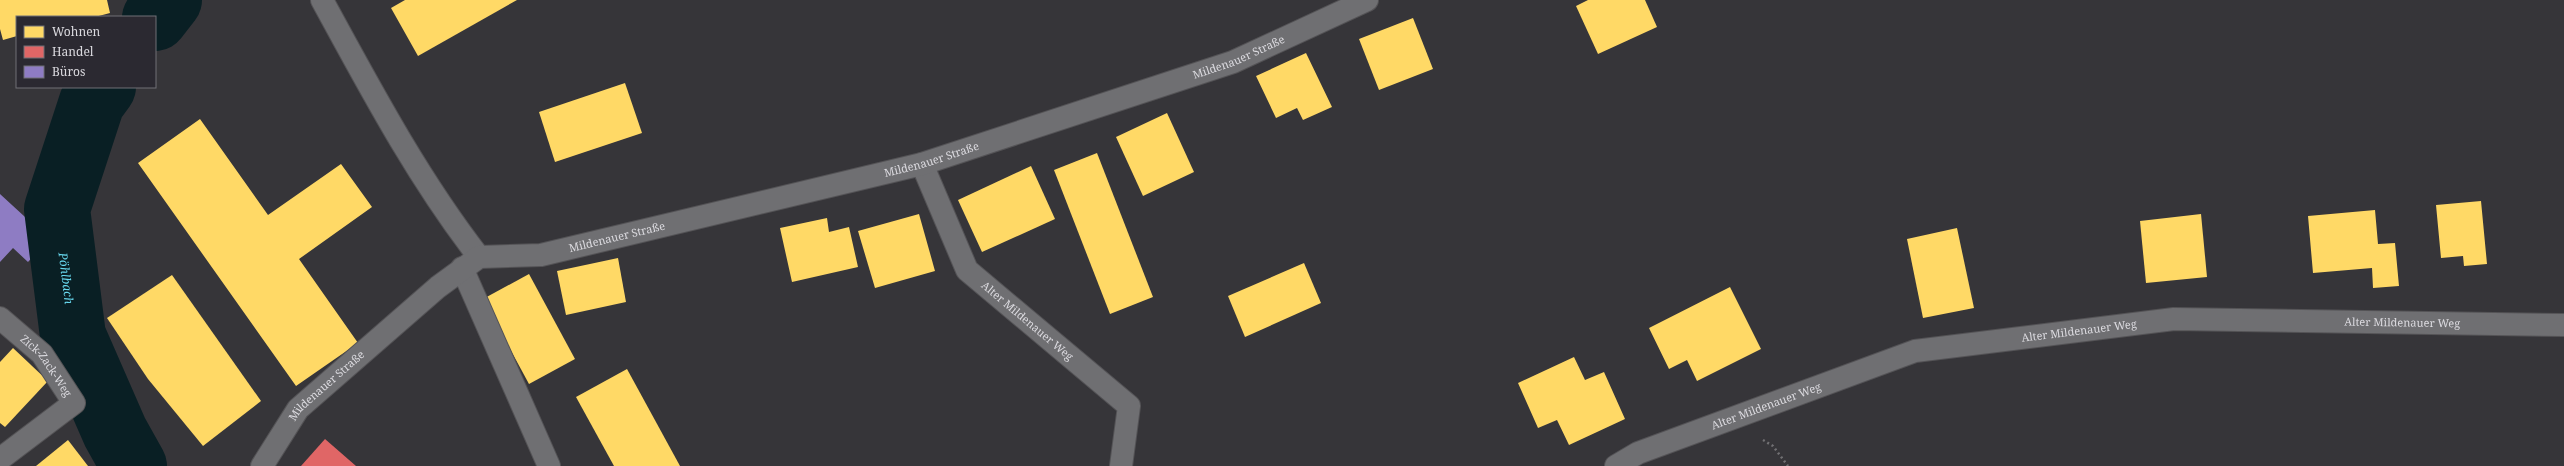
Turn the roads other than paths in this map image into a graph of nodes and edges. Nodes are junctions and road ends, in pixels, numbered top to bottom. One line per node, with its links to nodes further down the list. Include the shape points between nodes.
1 (322, 0): 4 (street, via 386,118 445,213)
2 (1368, 0): 3 (street, Mildenauer Straße, via 1233,62)
3 (922, 164): 4 (street, Mildenauer Straße, via 541,255); 10 (street, Alter Mildenauer Weg, via 967,270 1129,406)
4 (470, 263): 8 (street, Mildenauer Straße, via 438,287 298,409); 9 (street)
5 (0, 318): 7 (street, Zick-Zack-Weg, via 42,354 74,403)
6 (2564, 325): 11 (street, Alter Mildenauer Weg, via 2174,319 1915,351 1638,453)
7 (0, 459)
8 (262, 466)
9 (549, 466)
10 (1121, 466)
11 (1616, 466)

